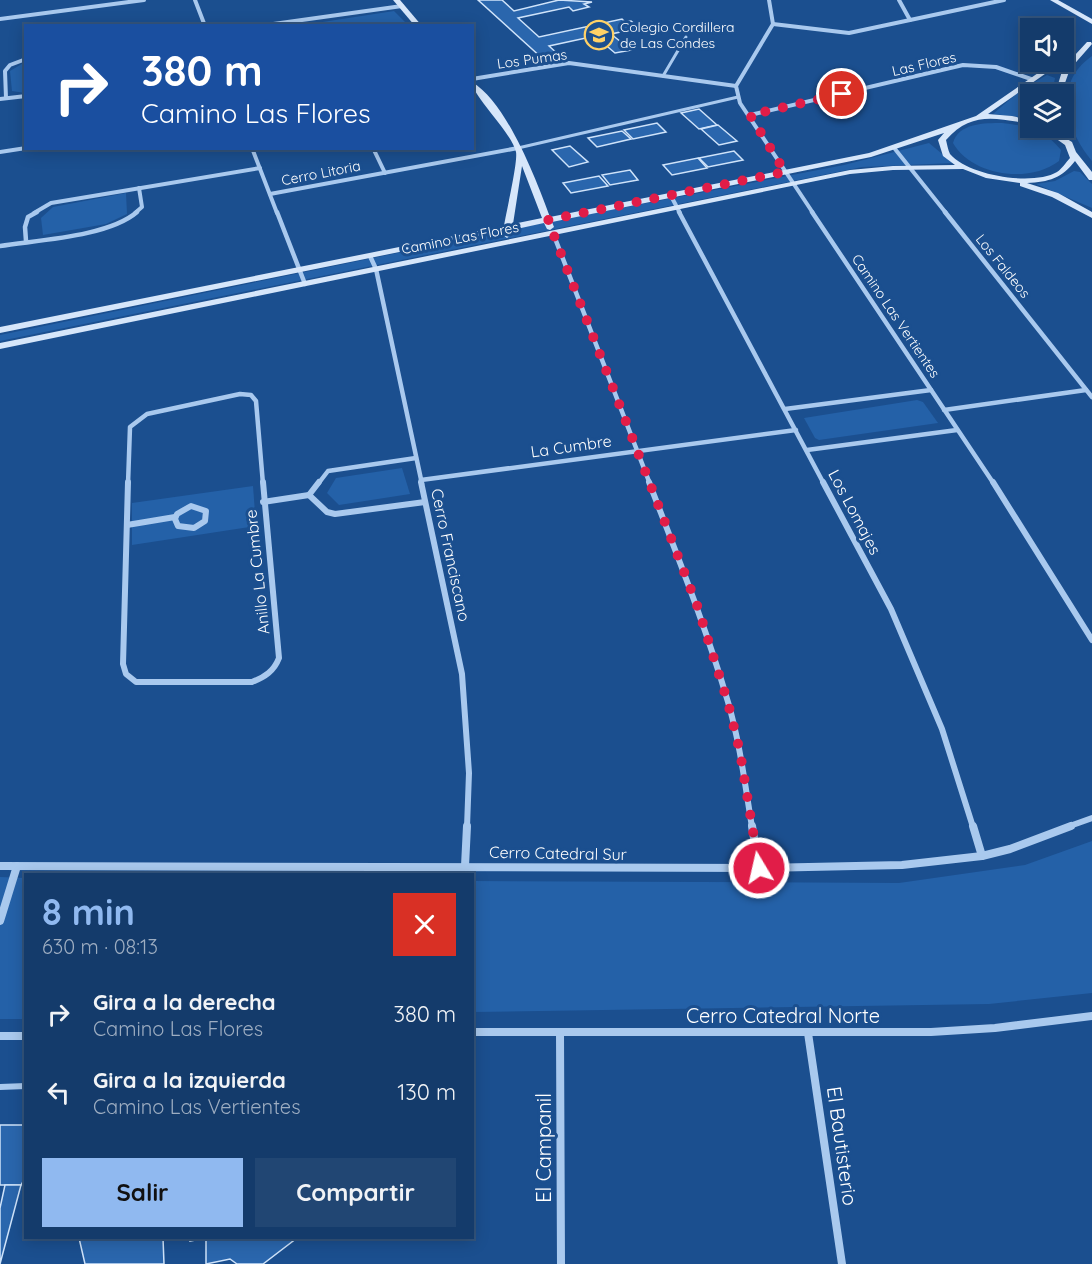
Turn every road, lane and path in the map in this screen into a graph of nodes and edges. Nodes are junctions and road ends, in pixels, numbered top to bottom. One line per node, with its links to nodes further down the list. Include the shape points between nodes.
1 (144, 0): 8 (street)
2 (195, 0): 12 (street)
3 (769, 0): 16 (street)
4 (899, 0): 10 (street)
5 (1004, 0): 10 (street)
6 (1053, 0): 11 (street)
7 (399, 3): 9 (street); 15 (street)
8 (0, 19)
9 (305, 19): 13 (street); 14 (street)
10 (910, 20): 16 (street, via 844,33)
11 (1092, 22)
12 (204, 24)
13 (273, 24)
14 (307, 24)
15 (417, 24)
16 (773, 24): 27 (street)
17 (686, 37): 22 (lane)
18 (1090, 42): 19 (street); 25 (street, via 1067,68)
19 (1074, 52)
20 (24, 60): 30 (street, via 5,71)
21 (1042, 72): 24 (street)
22 (663, 76): 23 (street, Los Pumas, via 562,63); 27 (street, Los Pumas)
23 (474, 79)
24 (1031, 79): 32 (street, Las Flores, via 996,67 963,65); 33 (street)
25 (1061, 84)
26 (474, 86): 41 (street, via 504,120)
27 (736, 86): 29 (street, Camino Las Vertientes)
28 (24, 96): 30 (street)
29 (738, 97): 32 (street, Camino Las Vertientes); 41 (lane)
30 (6, 98): 31 (street)
31 (0, 99)
32 (750, 115): 47 (street, Camino Las Vertientes)
33 (978, 118): 34 (street); 35 (street, Camino Las Flores)
34 (1020, 120)
35 (951, 128): 38 (street, Camino Las Flores); 45 (street, via 941,138 942,150)
36 (1063, 138): 43 (street)
37 (24, 148): 42 (street)
38 (895, 149): 44 (street, Los Faldeos); 47 (street, Camino Las Flores)
39 (253, 150): 46 (street)
40 (374, 150): 48 (street)
41 (519, 150): 48 (street, Cerro Litoria); 57 (street); 58 (street)
42 (0, 152)
43 (1074, 154): 49 (street); 50 (street, via 1070,167 1059,174)
44 (909, 167): 45 (street, Camino Las Flores); 51 (street, Camino Las Flores, via 863,170); 70 (street, Los Faldeos)
45 (962, 167): 50 (street)
46 (260, 168): 52 (street, Cerro Litoria); 53 (street)
47 (785, 172): 51 (street, Camino Las Vertientes); 54 (street, Camino Las Flores)
48 (385, 173): 53 (street, Cerro Litoria)
49 (1092, 178)
50 (1010, 180): 56 (street, via 1055,195)
51 (794, 184): 55 (street, Camino Las Flores); 69 (street, Camino Las Vertientes)
52 (139, 188): 60 (street, Cerro Litoria, via 44,206 25,222); 60 (street, via 142,207 123,222)
53 (270, 194): 65 (street)
54 (671, 195): 55 (street, Los Lomajes); 57 (street, Camino Las Flores)
55 (679, 207): 59 (street, Camino Las Flores); 72 (street, Los Lomajes)
56 (1092, 215)
57 (548, 220): 58 (street, Camino Las Flores); 59 (street)
58 (507, 228): 61 (street); 63 (street, Camino Las Flores)
59 (553, 233): 61 (street, Camino Las Flores); 77 (street)
60 (27, 241): 62 (street)
61 (507, 242): 64 (street, Camino Las Flores)
62 (0, 246)
63 (370, 256): 64 (street, Cerro Franciscano); 65 (street, Camino Las Flores)
64 (376, 269): 66 (street, Camino Las Flores); 78 (street, Cerro Franciscano)
65 (299, 270): 66 (street); 67 (street, Camino Las Flores)
66 (305, 284): 68 (street, Camino Las Flores)
67 (0, 330)
68 (0, 346)
69 (931, 390): 72 (street); 73 (street, Camino Las Vertientes)
70 (1086, 390): 71 (street, Los Faldeos); 73 (street)
71 (1092, 398)
72 (785, 409): 74 (street, Los Lomajes)
73 (944, 410): 75 (street, Camino Las Vertientes)
74 (796, 430): 76 (street, Los Lomajes); 77 (street, La Cumbre)
75 (957, 430): 76 (street); 85 (street, Camino Las Vertientes)
76 (807, 450): 87 (street, Los Lomajes, via 916,664 942,729)
77 (637, 451): 79 (street, La Cumbre); 91 (street, via 698,608 728,703)
78 (416, 458): 79 (street, Cerro Franciscano); 80 (street, via 328,471)
79 (421, 480): 82 (street, Cerro Franciscano)
80 (309, 495): 81 (street); 82 (street, via 327,512 335,514)
81 (263, 502): 84 (street, Anillo La Cumbre, via 256,401 251,394 240,394 147,414 132,423); 84 (street, Anillo La Cumbre, via 279,658 268,675 252,682 143,683 126,674 123,663)
82 (426, 502): 90 (street, Cerro Franciscano, via 462,674 467,719 469,819)
83 (175, 518): 83 (street, via 178,526 194,528 205,521 207,513 201,507 191,507 181,510); 84 (street)
84 (127, 525)
85 (1092, 640)
86 (1092, 818): 87 (street, Cerro Catedral Sur)
87 (982, 856): 91 (street, Cerro Catedral Sur, via 902,865)
88 (0, 866): 89 (street, Cerro Catedral Sur)
89 (17, 866): 90 (street, Cerro Catedral Sur); 92 (street)
90 (465, 866): 91 (street, Cerro Catedral Sur)
91 (759, 868)
92 (0, 921)
93 (1092, 1016): 96 (street, Cerro Catedral Norte, via 995,1028)
94 (474, 1032): 95 (street, Cerro Catedral Norte)
95 (560, 1032): 96 (street, Cerro Catedral Norte); 101 (street, El Campanil)
96 (808, 1033): 102 (street, El Bautisterio)
97 (0, 1036): 98 (street)
98 (24, 1036)
99 (24, 1086): 100 (lane)
100 (0, 1087)
101 (561, 1264)
102 (842, 1264)

